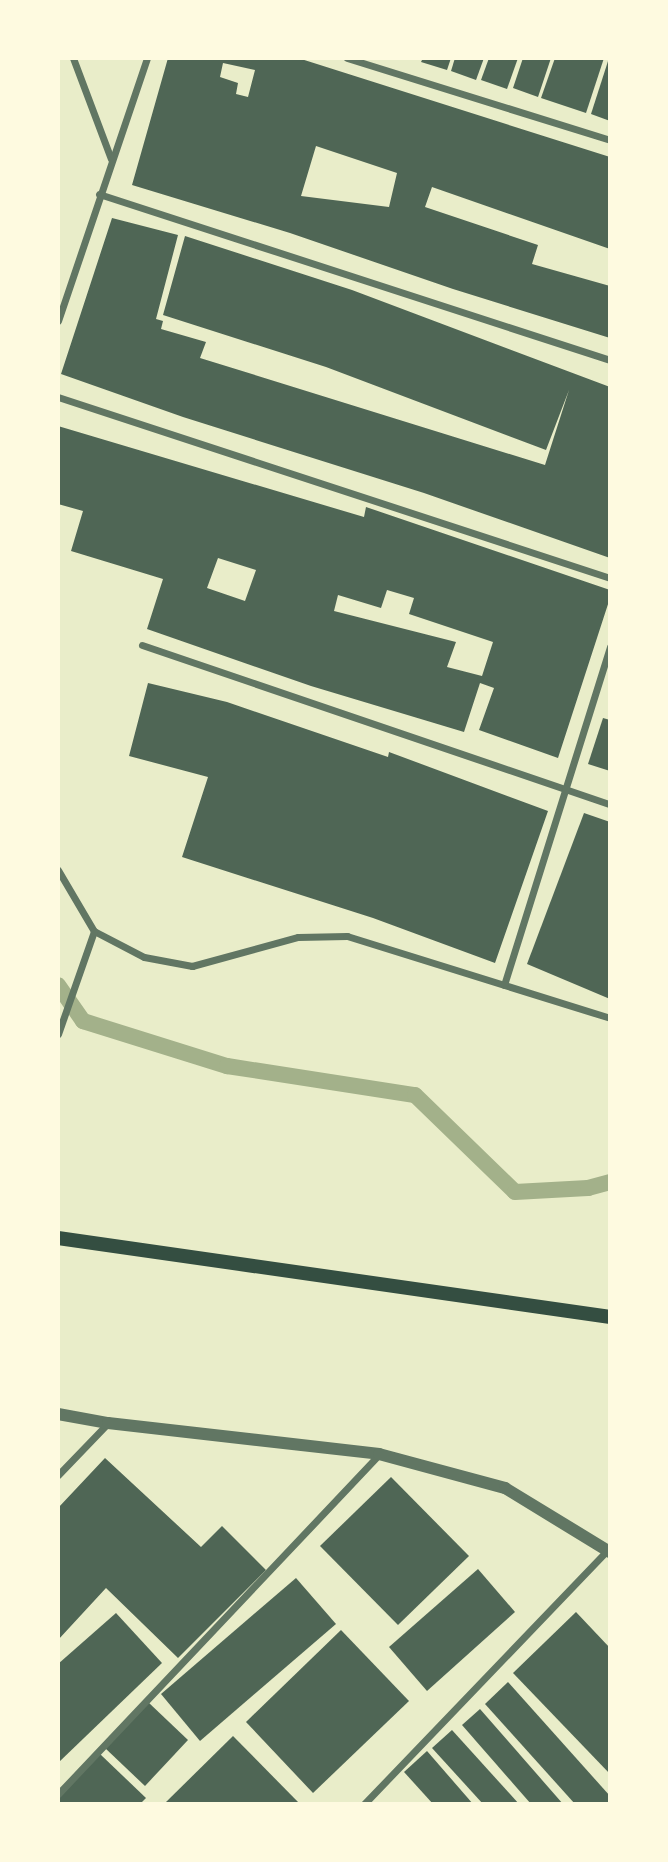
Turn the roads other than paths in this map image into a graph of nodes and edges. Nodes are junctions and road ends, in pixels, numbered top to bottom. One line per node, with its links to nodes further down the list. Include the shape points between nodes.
1 (73, 58): 5 (street)
2 (146, 58): 5 (street)
3 (346, 58): 4 (street)
4 (610, 140)
5 (111, 159): 6 (street)
6 (99, 194): 7 (street); 8 (street)
7 (58, 321)
8 (610, 360)
9 (58, 397): 10 (street)
10 (610, 578)
11 (142, 645): 13 (street)
12 (610, 646): 13 (street)
13 (564, 789): 14 (street); 17 (street)
14 (610, 804)
15 (58, 870): 16 (street)
16 (94, 931): 17 (street, via 144,957 191,966 298,937 347,936); 19 (street)
17 (504, 985): 18 (street)
18 (610, 1018)
19 (58, 1034)
20 (58, 1238): 21 (main road)
21 (610, 1317)
22 (58, 1413): 23 (street)
23 (108, 1423): 24 (street); 25 (street)
24 (379, 1454): 26 (street, via 505,1488); 27 (street)
25 (58, 1475)
26 (609, 1551): 28 (street)
27 (58, 1794)
28 (364, 1804)

